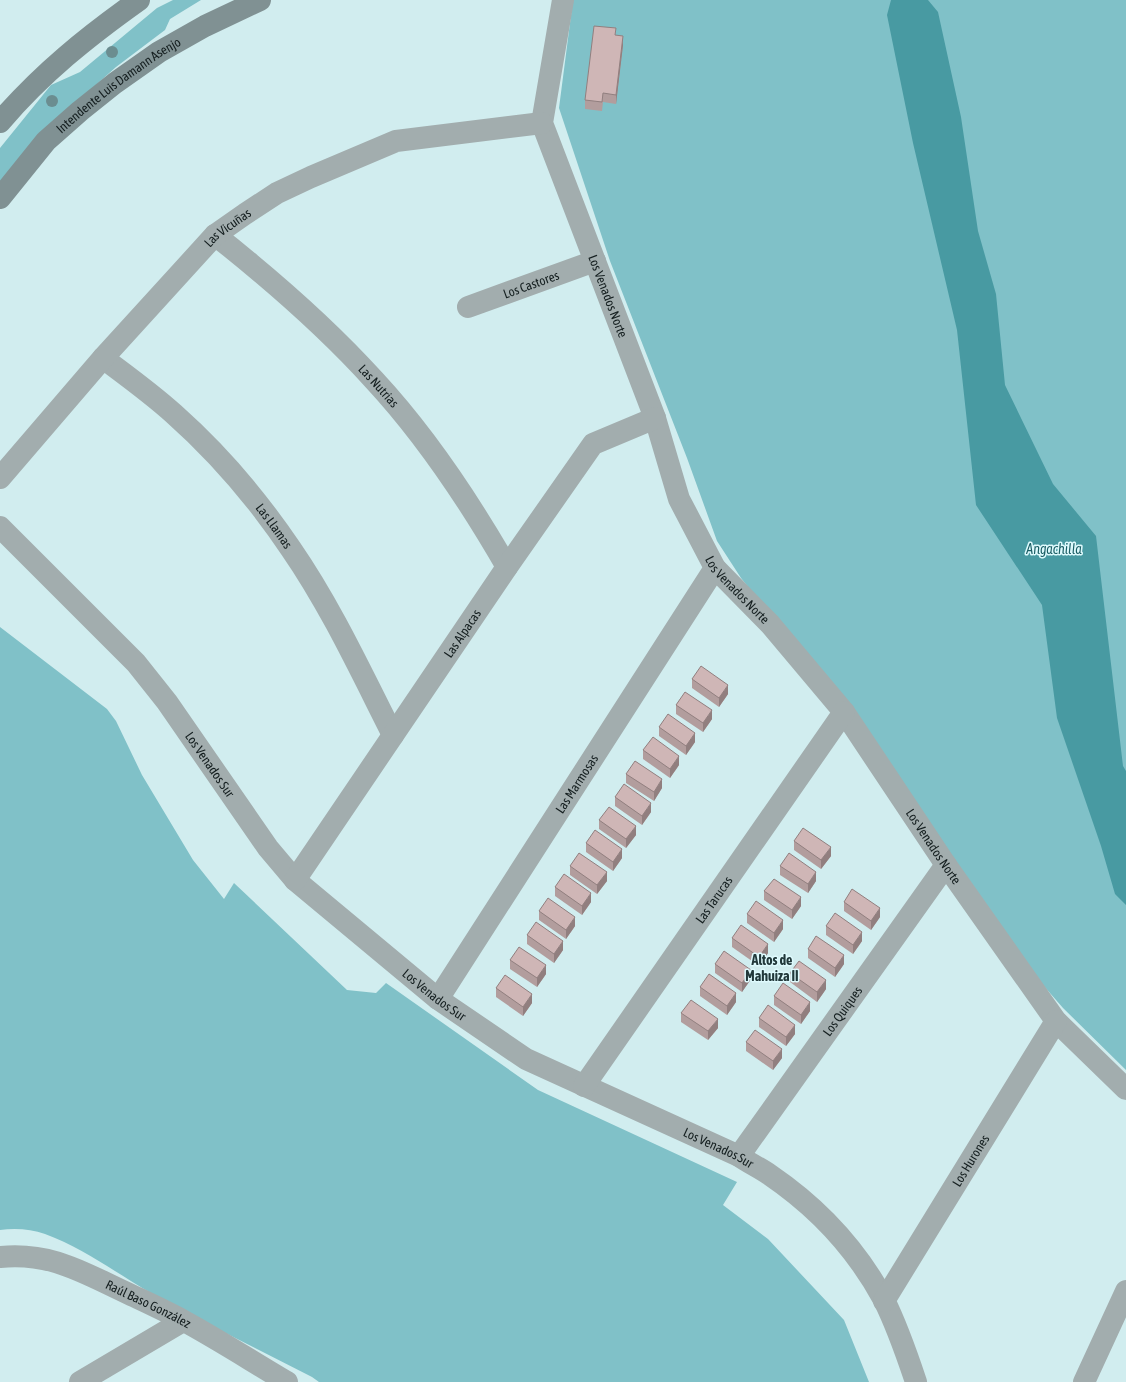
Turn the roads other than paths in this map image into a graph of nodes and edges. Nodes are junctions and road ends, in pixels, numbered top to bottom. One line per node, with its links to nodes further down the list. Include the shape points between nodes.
1 (139, 0): 4 (main road, via 60,61)
2 (260, 0): 6 (main road, Intendente Luis Damann Asenjo, via 205,26 159,52 116,83 46,141)
3 (563, 0): 5 (street)
4 (0, 122)
5 (542, 123): 7 (street, Las Vicuñas, via 396,140 277,194); 8 (street, Los Venados Norte)
6 (0, 198)
7 (215, 235): 10 (street, Las Vicuñas); 14 (street, Las Nutrias, via 299,304 375,381 447,471)
8 (595, 261): 9 (street, Los Castores); 11 (street, Los Venados Norte)
9 (468, 307)
10 (103, 358): 12 (street, Las Vicuñas); 17 (street, Las Llamas, via 175,415 239,480 266,514 315,586)
11 (655, 418): 14 (street, Las Alpacas, via 593,444); 15 (street, Los Venados Norte, via 679,499)
12 (0, 478)
13 (0, 527): 19 (street, Los Venados Sur, via 136,663 167,702 268,848)
14 (508, 567): 17 (street, Las Alpacas)
15 (715, 568): 16 (street, Los Venados Norte, via 770,624); 20 (street, Las Marmosas)
16 (844, 712): 18 (street, Los Venados Norte); 22 (street, Las Tarucas)
17 (393, 735): 19 (street, Las Alpacas)
18 (946, 865): 21 (street, Los Venados Norte); 24 (street, Los Quiques)
19 (295, 880): 20 (street, Los Venados Sur)
20 (438, 999): 22 (street, Los Venados Sur, via 526,1059)
21 (1056, 1021): 23 (street, Los Venados Norte); 27 (street, Los Hurones)
22 (584, 1086): 24 (street, Los Venados Sur)
23 (1126, 1089)
24 (739, 1156): 27 (street, Los Venados Sur, via 799,1196 825,1220 867,1272)
25 (0, 1257): 28 (street, Raúl Baso González, via 17,1255 58,1262)
26 (1126, 1291): 32 (street)
27 (884, 1301): 31 (street, Los Venados Sur, via 906,1351)
28 (183, 1320): 29 (street); 30 (street, Raúl Baso González)
29 (80, 1382)
30 (287, 1382)
31 (916, 1382)
32 (1084, 1382)

